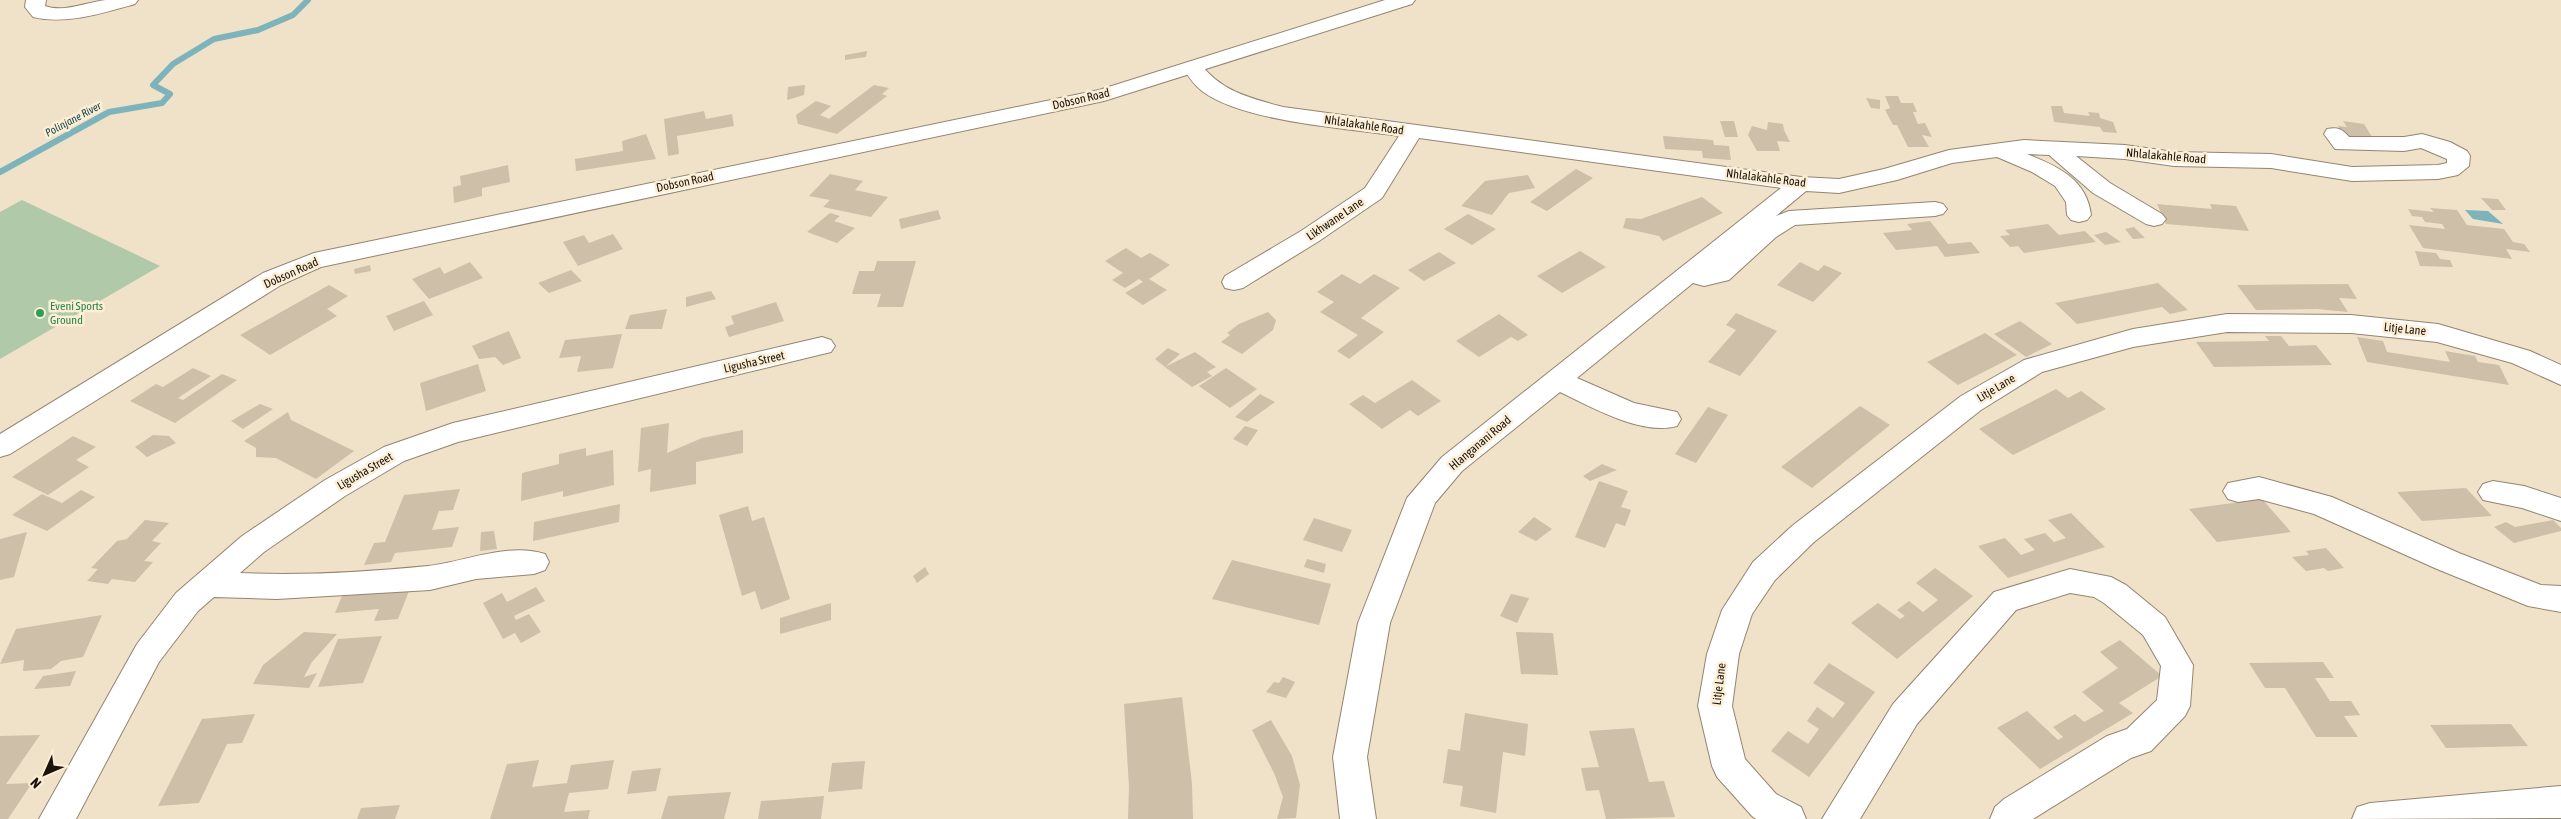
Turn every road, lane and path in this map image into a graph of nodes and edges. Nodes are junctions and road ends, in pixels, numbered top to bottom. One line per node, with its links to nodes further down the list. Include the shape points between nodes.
1 (36, 0): 2 (street, via 35,7 40,13 49,14 100,8)
2 (128, 0)
3 (1405, 0): 4 (street, Dobson Road)
4 (1193, 67): 5 (street, Nhlalakahle Road, via 1199,79 1215,91 1281,113); 19 (street, Dobson Road, via 1104,95 314,261 272,279)
5 (1412, 132): 9 (street, Nhlalakahle Road); 14 (street, Likhwane Lane, via 1374,193)
6 (2335, 134): 7 (street, Nhlalakahle Road, via 2343,144 2422,141 2459,156 2458,166 2450,170 2415,173 2352,174 2271,161 2174,159 2125,152)
7 (2056, 149): 8 (street, Nhlalakahle Road); 12 (street, via 2074,170 2097,187)
8 (2001, 150): 9 (street, Nhlalakahle Road, via 1949,157 1838,186); 11 (street, via 2054,175 2073,188 2080,204)
9 (1801, 184): 13 (street, Hlanganani Road)
10 (1935, 208): 13 (street, via 1790,218 1768,232 1720,274 1704,278)
11 (2079, 215)
12 (2154, 219)
13 (1688, 274): 17 (street, Hlanganani Road)
14 (1234, 282)
15 (822, 346): 24 (street, Ligusha Street, via 453,433 394,454 335,488 253,544)
16 (2561, 376): 29 (street, Litje Lane, via 2521,357 2438,332 2351,324 2227,323 2133,338 2033,366 1971,403 1803,534 1764,571 1738,610 1723,654 1715,706 1728,766 1764,805)
17 (1557, 380): 18 (street, via 1623,410 1649,419); 28 (street, Hlanganani Road, via 1452,464 1422,498 1374,624 1350,757)
18 (1667, 419)
19 (0, 447)
20 (2238, 492): 25 (street, via 2259,488 2322,505 2539,597)
21 (2492, 492): 22 (street, via 2524,497)
22 (2561, 510)
23 (534, 562): 24 (street, via 476,567 430,578 277,587)
24 (206, 584): 27 (street, Ligusha Street, via 186,602 148,653)
25 (2561, 599)
26 (2561, 802): 32 (street)
27 (57, 819)
28 (1358, 819)
29 (1788, 819)
30 (1840, 819): 31 (street, via 1905,714 2005,601 2070,581 2100,586 2154,626 2177,665 2173,706 2139,740 2094,762 2016,810)
31 (2008, 819)
32 (2370, 819)

